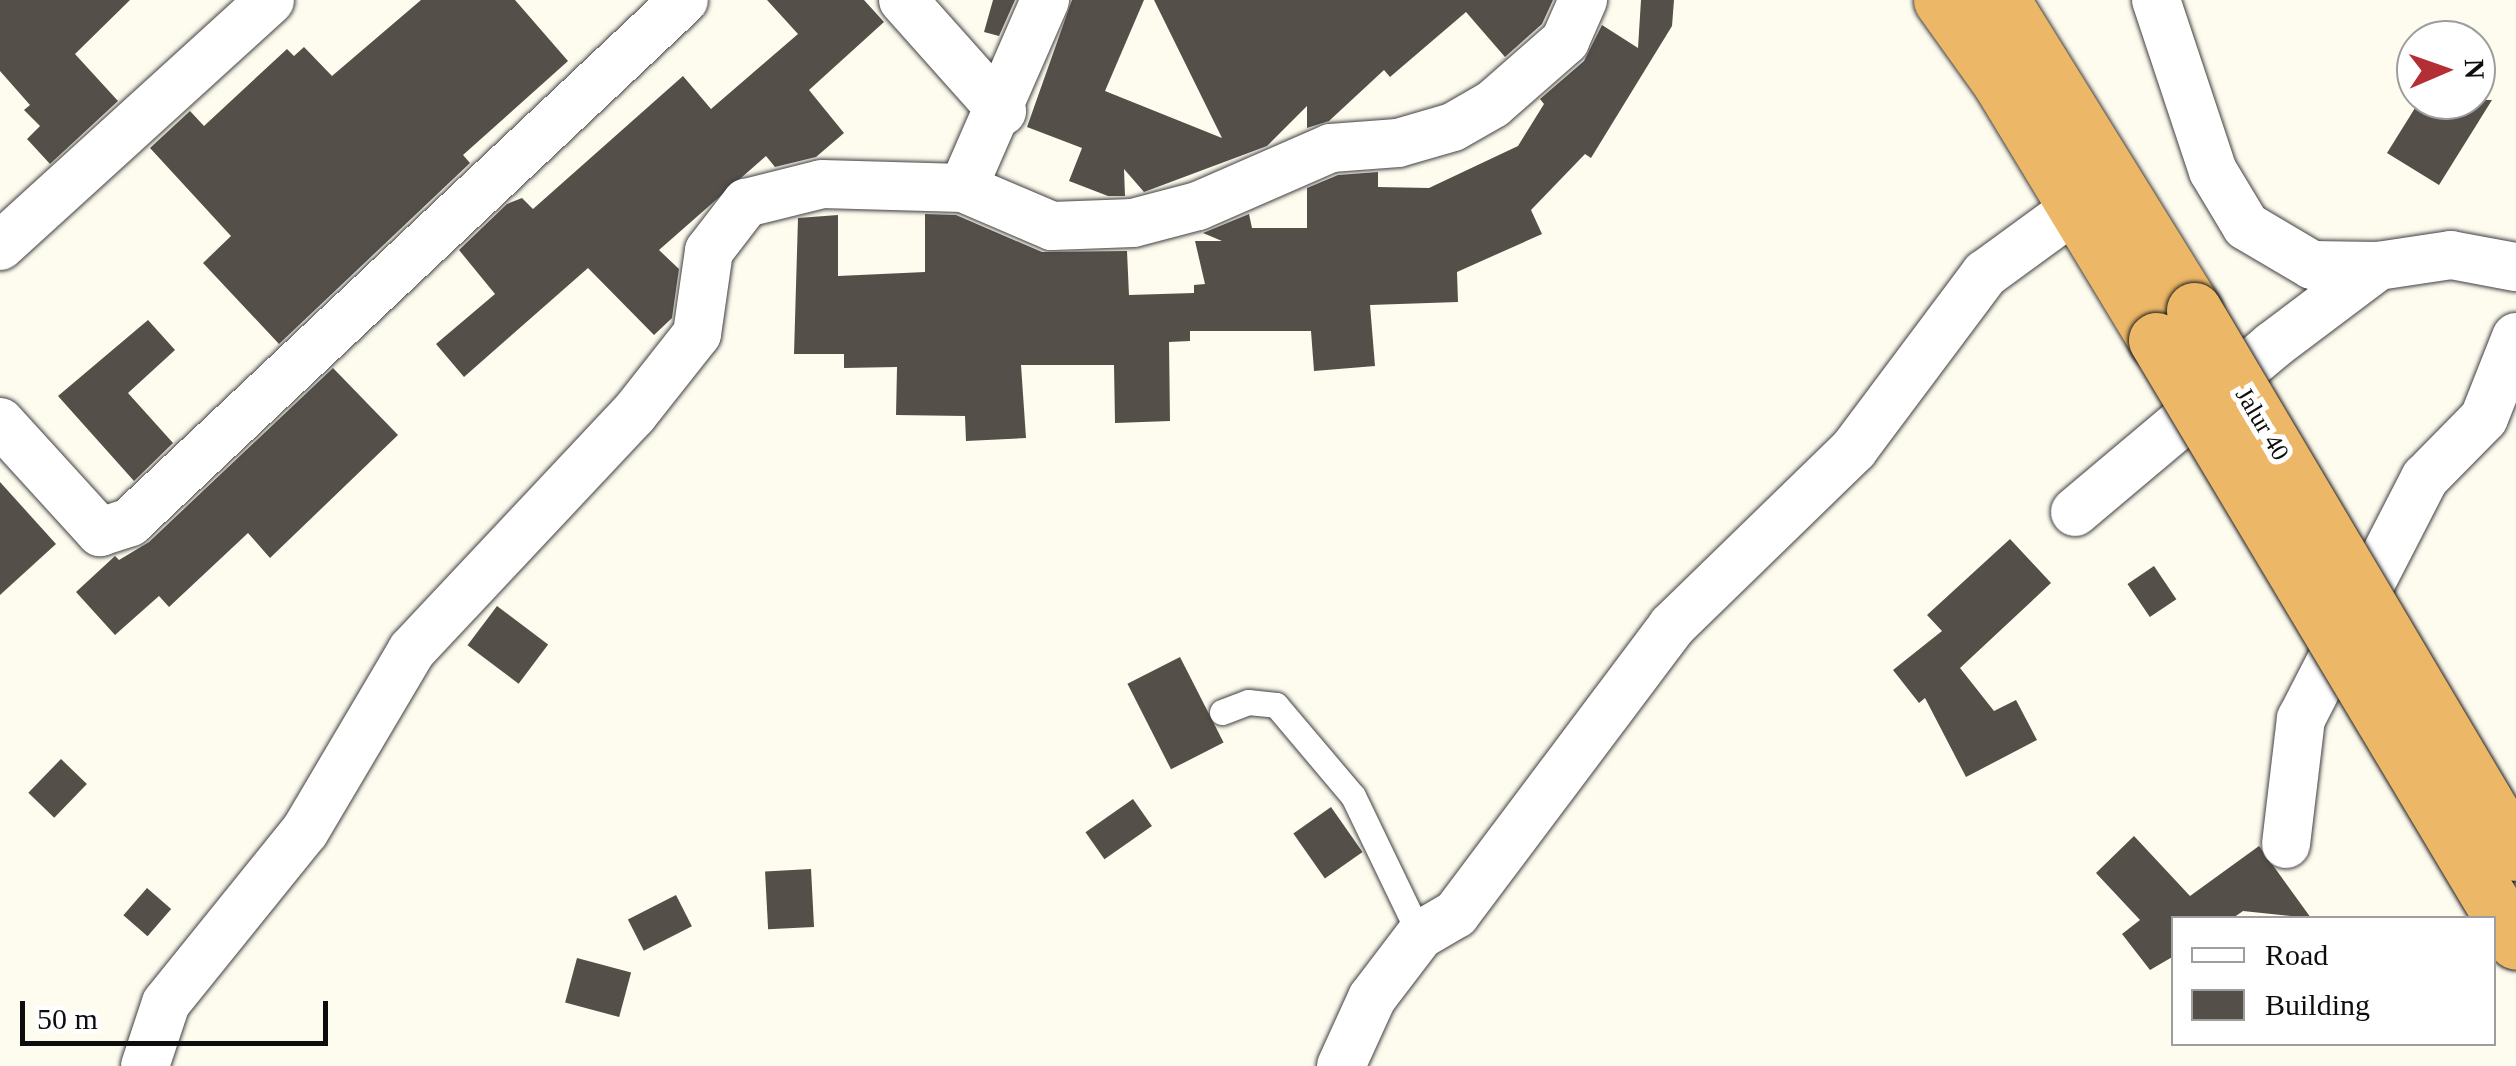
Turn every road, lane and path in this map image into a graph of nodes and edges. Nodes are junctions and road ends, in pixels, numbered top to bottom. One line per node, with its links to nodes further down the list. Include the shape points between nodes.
1 (270, 0): 12 (street)
2 (684, 0): 17 (street, via 130,522 100,532)
3 (903, 0): 9 (street)
4 (1045, 0): 9 (street)
5 (1583, 0): 10 (street, via 1565,41 1493,104 1454,126 1398,143 1331,148 1198,206 1132,223 1073,228 1029,218)
6 (1941, 0): 11 (highway, Jalur 40)
7 (2002, 0): 15 (highway, Jalur 40)
8 (2156, 0): 13 (street, via 2213,171 2246,226 2312,265)
9 (1002, 111): 10 (street)
10 (963, 188): 24 (street, via 789,188 746,203 724,225 709,251 697,334 633,414 412,650 305,831 166,1004)
11 (2077, 207): 15 (highway, Jalur 40); 22 (street, via 1985,274 1854,449 1672,626 1456,914)
12 (0, 246)
13 (2378, 266): 14 (street, via 2451,255); 18 (street)
14 (2516, 266)
15 (2175, 325): 21 (highway, Jalur 40, bridge); 23 (highway, bridge)
16 (2516, 337): 20 (street, via 2484,418 2425,478 2301,719)
17 (0, 422)
18 (2075, 512)
19 (1222, 712): 22 (lane, via 1248,702 1276,704 1353,796)
20 (2286, 844)
21 (2516, 853)
22 (1420, 935): 25 (street, via 1372,998)
23 (2516, 942)
24 (145, 1066)
25 (1341, 1066)

